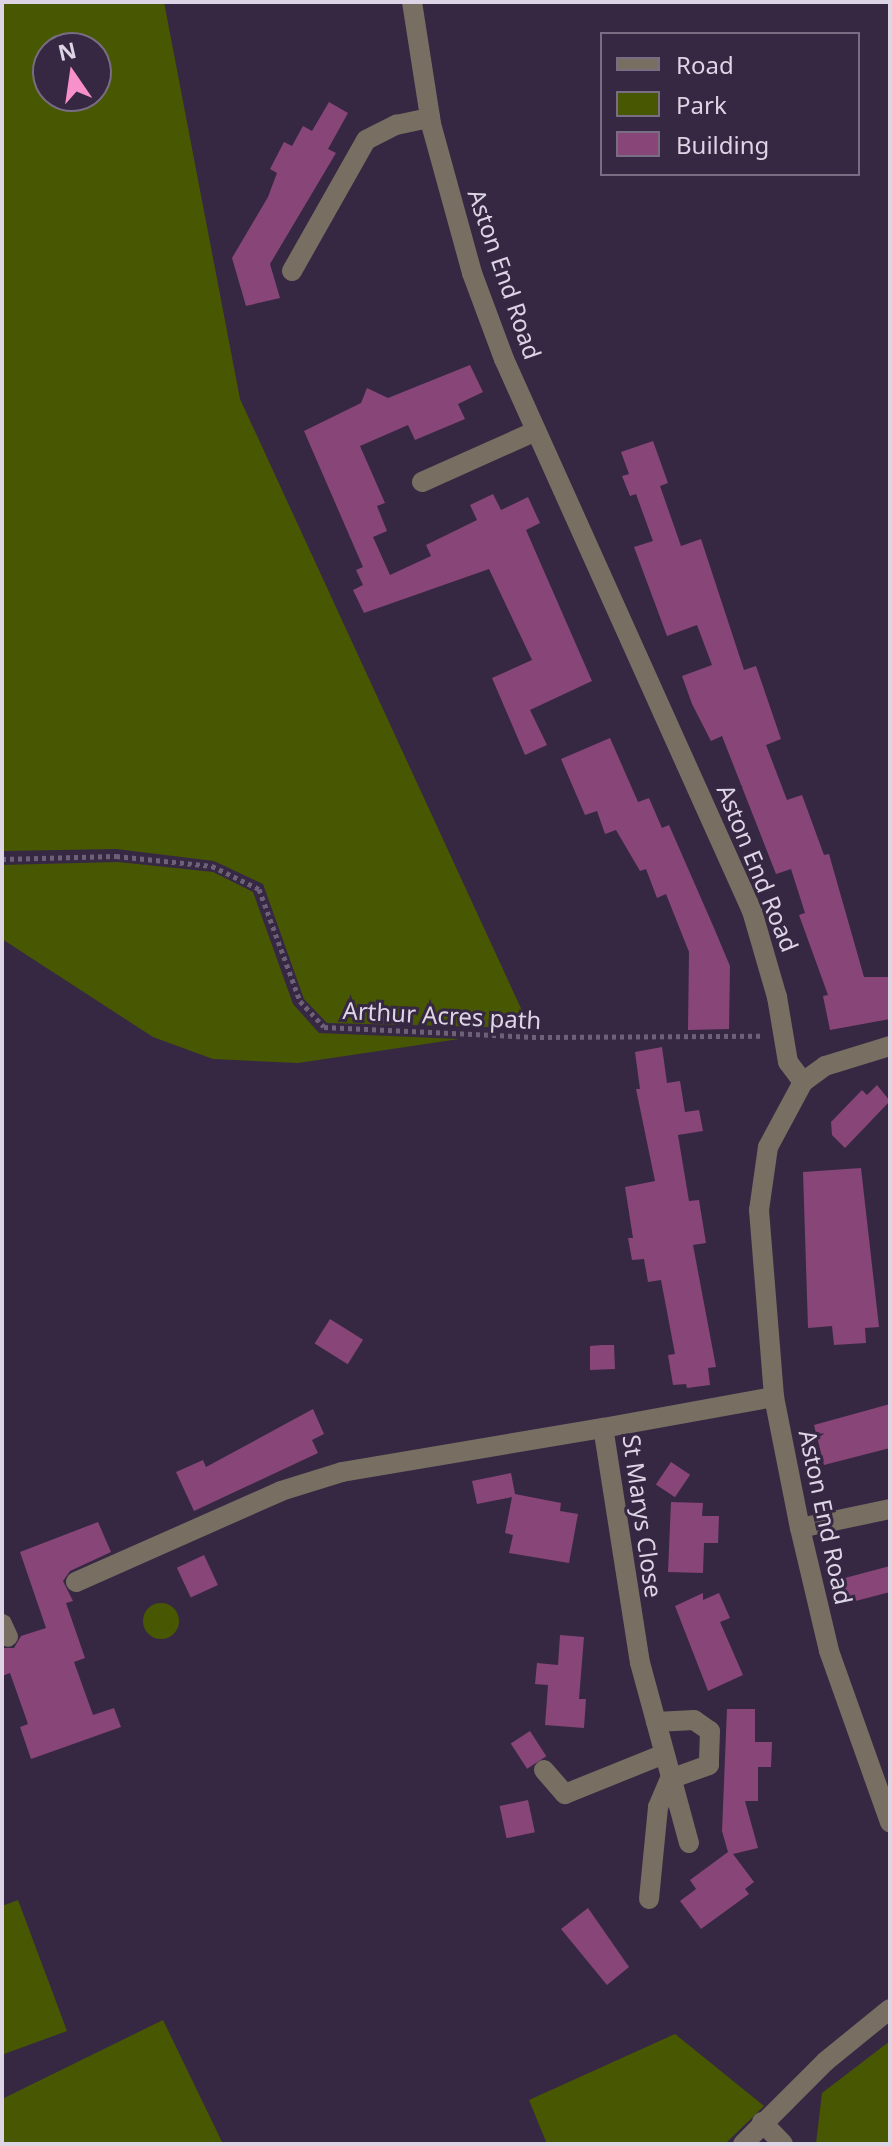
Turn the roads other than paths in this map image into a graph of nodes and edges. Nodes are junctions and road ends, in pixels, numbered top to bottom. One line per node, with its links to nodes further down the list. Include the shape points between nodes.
1 (412, 2): 2 (street, Aston End Road)
2 (430, 118): 3 (street, via 396,125 366,140); 4 (street, Aston End Road, via 472,273)
3 (292, 271)
4 (536, 431): 5 (street); 7 (street, Aston End Road, via 752,911 788,1062)
5 (422, 482)
6 (890, 1046): 7 (street, via 825,1066)
7 (803, 1082): 8 (street, Aston End Road, via 768,1147 761,1176 761,1263)
8 (774, 1397): 9 (street, St Marys Close); 11 (street, Aston End Road)
9 (603, 1428): 12 (street, via 342,1472 281,1491); 13 (street, St Marys Close, via 630,1613)
10 (890, 1509): 11 (street)
11 (800, 1528): 17 (street, Aston End Road, via 829,1651)
12 (76, 1582)
13 (656, 1722): 14 (street, St Marys Close); 16 (street, via 694,1720 710,1731 709,1765)
14 (664, 1754): 15 (street, via 565,1794); 16 (street, St Marys Close)
15 (544, 1770)
16 (670, 1779): 18 (street, St Marys Close); 19 (street, via 658,1807)
17 (890, 1822)
18 (689, 1843)
19 (649, 1899)
20 (890, 2009): 21 (street)
21 (762, 2122): 22 (street); 23 (street)
22 (743, 2144)
23 (783, 2144)

